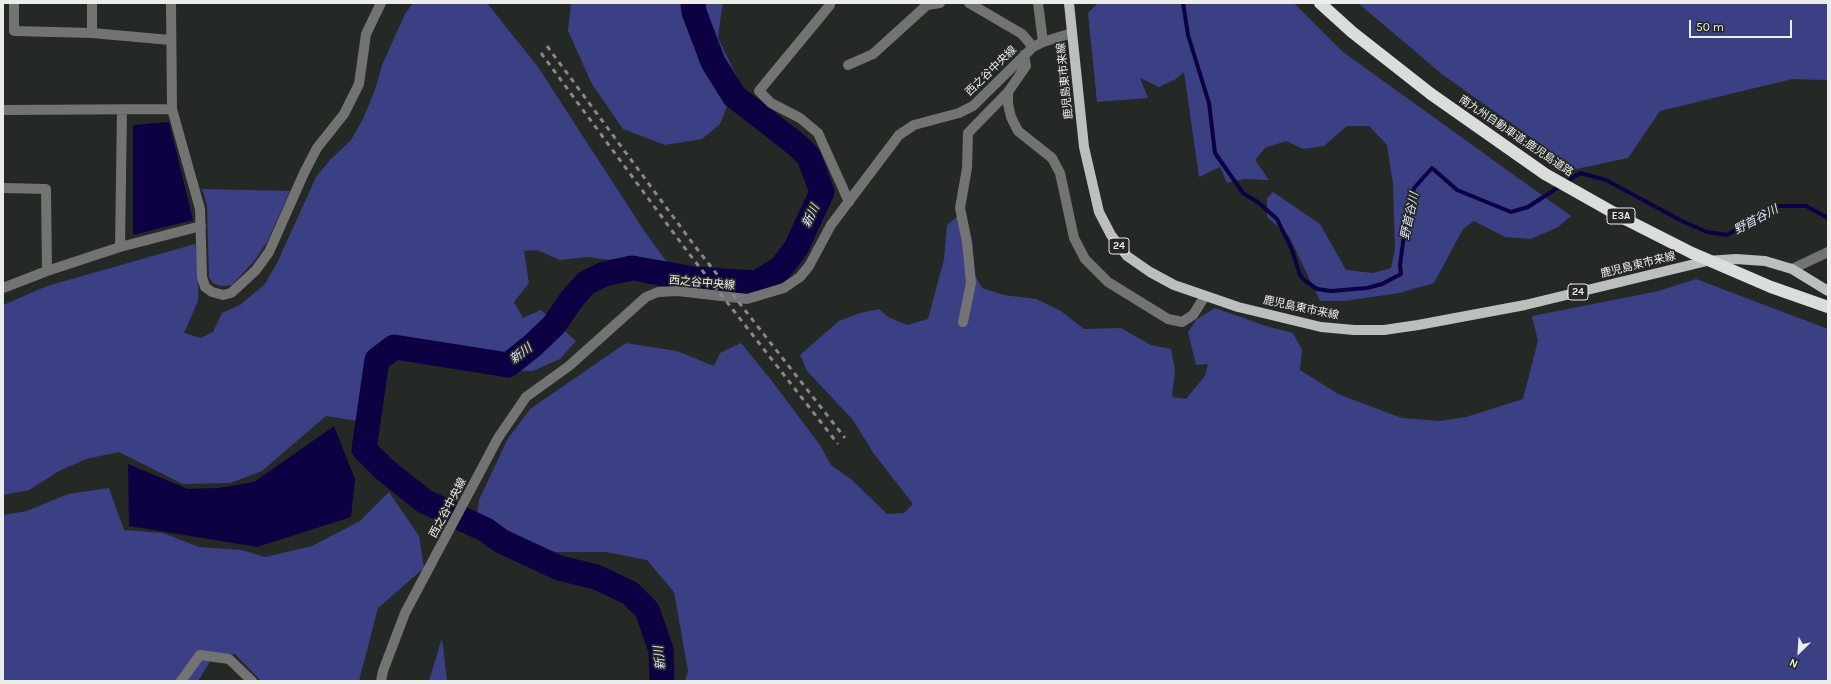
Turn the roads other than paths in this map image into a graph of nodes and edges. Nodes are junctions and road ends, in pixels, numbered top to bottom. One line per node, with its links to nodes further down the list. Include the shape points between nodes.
1 (14, 3): 11 (street, via 14,31)
2 (92, 3): 11 (street)
3 (170, 3): 13 (street)
4 (381, 3): 24 (street, via 366,34 359,84 344,114 317,148 269,252 256,270 231,294 212,292 205,287 202,277)
5 (940, 3): 17 (street, via 927,5 873,54)
6 (969, 3): 15 (street, via 1022,34)
7 (1038, 3): 14 (street)
8 (1069, 3): 12 (main road, 鹿児島東市来線 / 24)
9 (1320, 3): 32 (highway, 南九州自動車道;鹿児島道路 / E3A, bridge, via 1352,32 1431,94 1545,174 1623,218 1699,256 1771,287)
10 (830, 5): 23 (street, via 759,91 771,103 800,118 818,133)
11 (92, 33): 13 (street)
12 (1072, 34): 14 (street, 西之谷中央線); 31 (main road, 鹿児島東市来線 / 24, via 1084,147 1099,212 1111,235 1127,256 1174,285)
13 (170, 40): 19 (street)
14 (1043, 42): 15 (street, 西之谷中央線)
15 (1033, 47): 16 (street, 西之谷中央線)
16 (1024, 55): 18 (street, via 1026,66); 23 (street, 西之谷中央線, via 973,106 959,113 914,125 899,135)
17 (848, 65)
18 (1008, 92): 31 (street, via 1011,117 1018,131 1052,158 1060,172 1074,238 1085,259 1108,282 1168,319 1182,322 1193,315); 33 (street, via 968,133 967,168 960,208 971,283)
19 (172, 109): 21 (street); 24 (street, via 200,209)
20 (3, 110): 21 (street)
21 (122, 110): 25 (street)
22 (3, 188): 28 (street, via 46,189)
23 (849, 202): 36 (street, 西之谷中央線, via 831,225 809,266 800,277 784,288 747,299 678,291 658,292 646,297 569,366 526,397 498,438 406,613)
24 (202, 226): 25 (street)
25 (120, 247): 28 (street)
26 (1824, 253): 27 (street)
27 (1792, 269): 30 (main road, 鹿児島東市来線 / 24); 31 (main road, 鹿児島東市来線 / 24, via 1765,261 1707,261 1525,305 1384,330 1321,327 1238,307)
28 (47, 271): 29 (street)
29 (3, 288)
30 (1828, 292)
31 (1205, 296)
32 (1828, 307)
33 (963, 322)
34 (181, 681): 35 (street, via 200,655 229,659)
35 (252, 681)
36 (381, 681)

